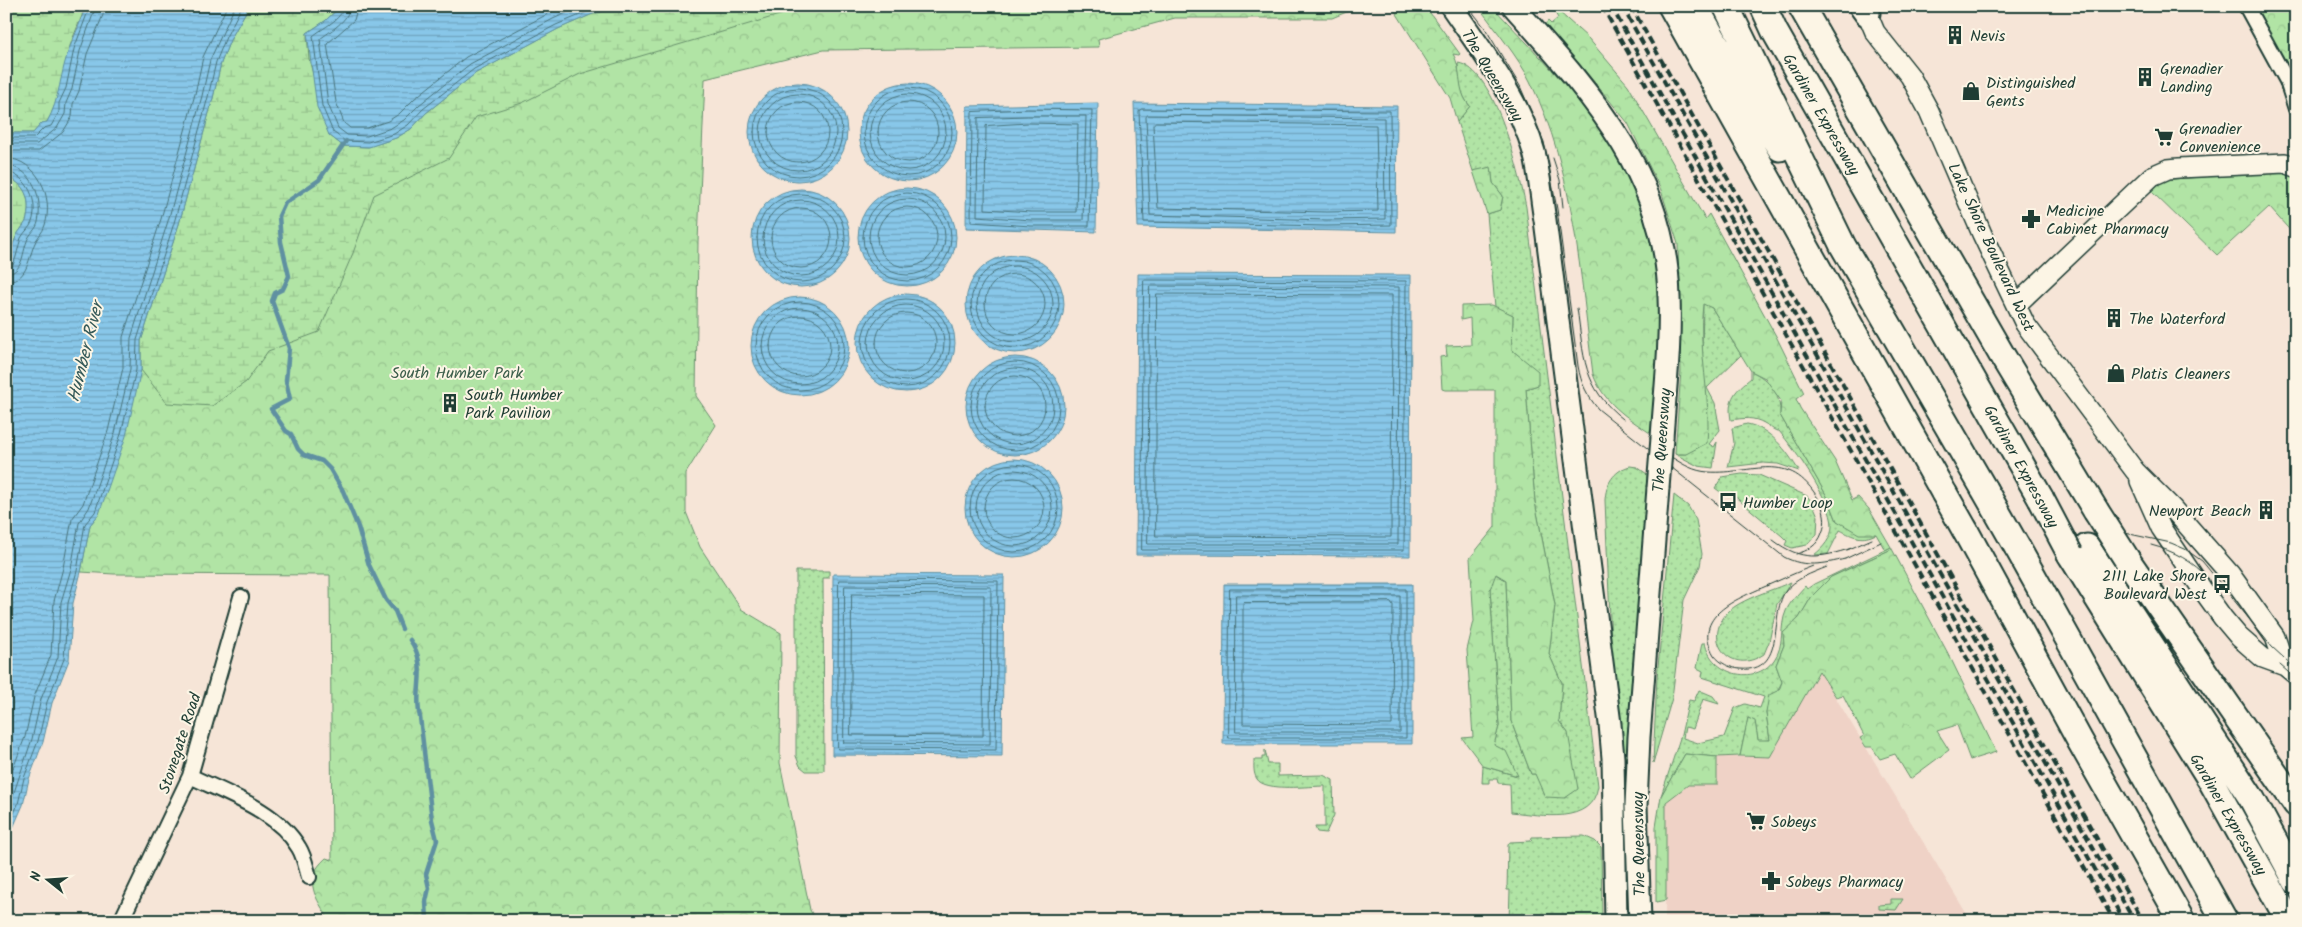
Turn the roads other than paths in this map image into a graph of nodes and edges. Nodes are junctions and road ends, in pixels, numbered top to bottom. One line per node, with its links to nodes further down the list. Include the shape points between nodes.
1 (1450, 6): 23 (main road, The Queensway, via 1513,102 1534,152 1610,724)
2 (1513, 6): 24 (main road, The Queensway, bridge, via 1573,74 1612,126 1648,193 1667,267 1670,298 1662,438 1636,806)
3 (1671, 6): 25 (highway, bridge)
4 (1695, 6): 12 (highway, via 1743,91)
5 (1726, 6): 12 (highway)
6 (1763, 6): 15 (highway, Gardiner Expressway, via 1965,365 2049,497)
7 (1801, 6): 19 (highway, bridge, via 1998,349 2096,511)
8 (2246, 6): 10 (street, via 2287,81)
9 (1868, 8): 13 (main road, Lake Shore Boulevard West, via 1876,32 1910,76 1929,110)
10 (2296, 109)
11 (2296, 167): 13 (main road, via 2285,163 2179,168 2152,176)
12 (1843, 246): 26 (highway, bridge, via 2017,547)
13 (2016, 305): 14 (main road, Lake Shore Boulevard West, via 2030,332)
14 (2135, 471): 17 (main road, Lake Shore Boulevard West, via 2230,574 2275,637); 17 (main road, Lake Shore Boulevard West, via 2162,528 2223,618 2263,658)
15 (2079, 551): 21 (highway, via 2252,798); 27 (highway, Gardiner Expressway)
16 (241, 597): 18 (street, Stonegate Road)
17 (2290, 671)
18 (190, 776): 20 (street, via 250,806 281,826 299,848); 22 (street, Stonegate Road)
19 (2296, 804)
20 (308, 877)
21 (2296, 881)
22 (121, 921)
23 (1616, 921)
24 (1640, 921)
25 (2182, 921)
26 (2225, 921)
27 (2290, 921)

